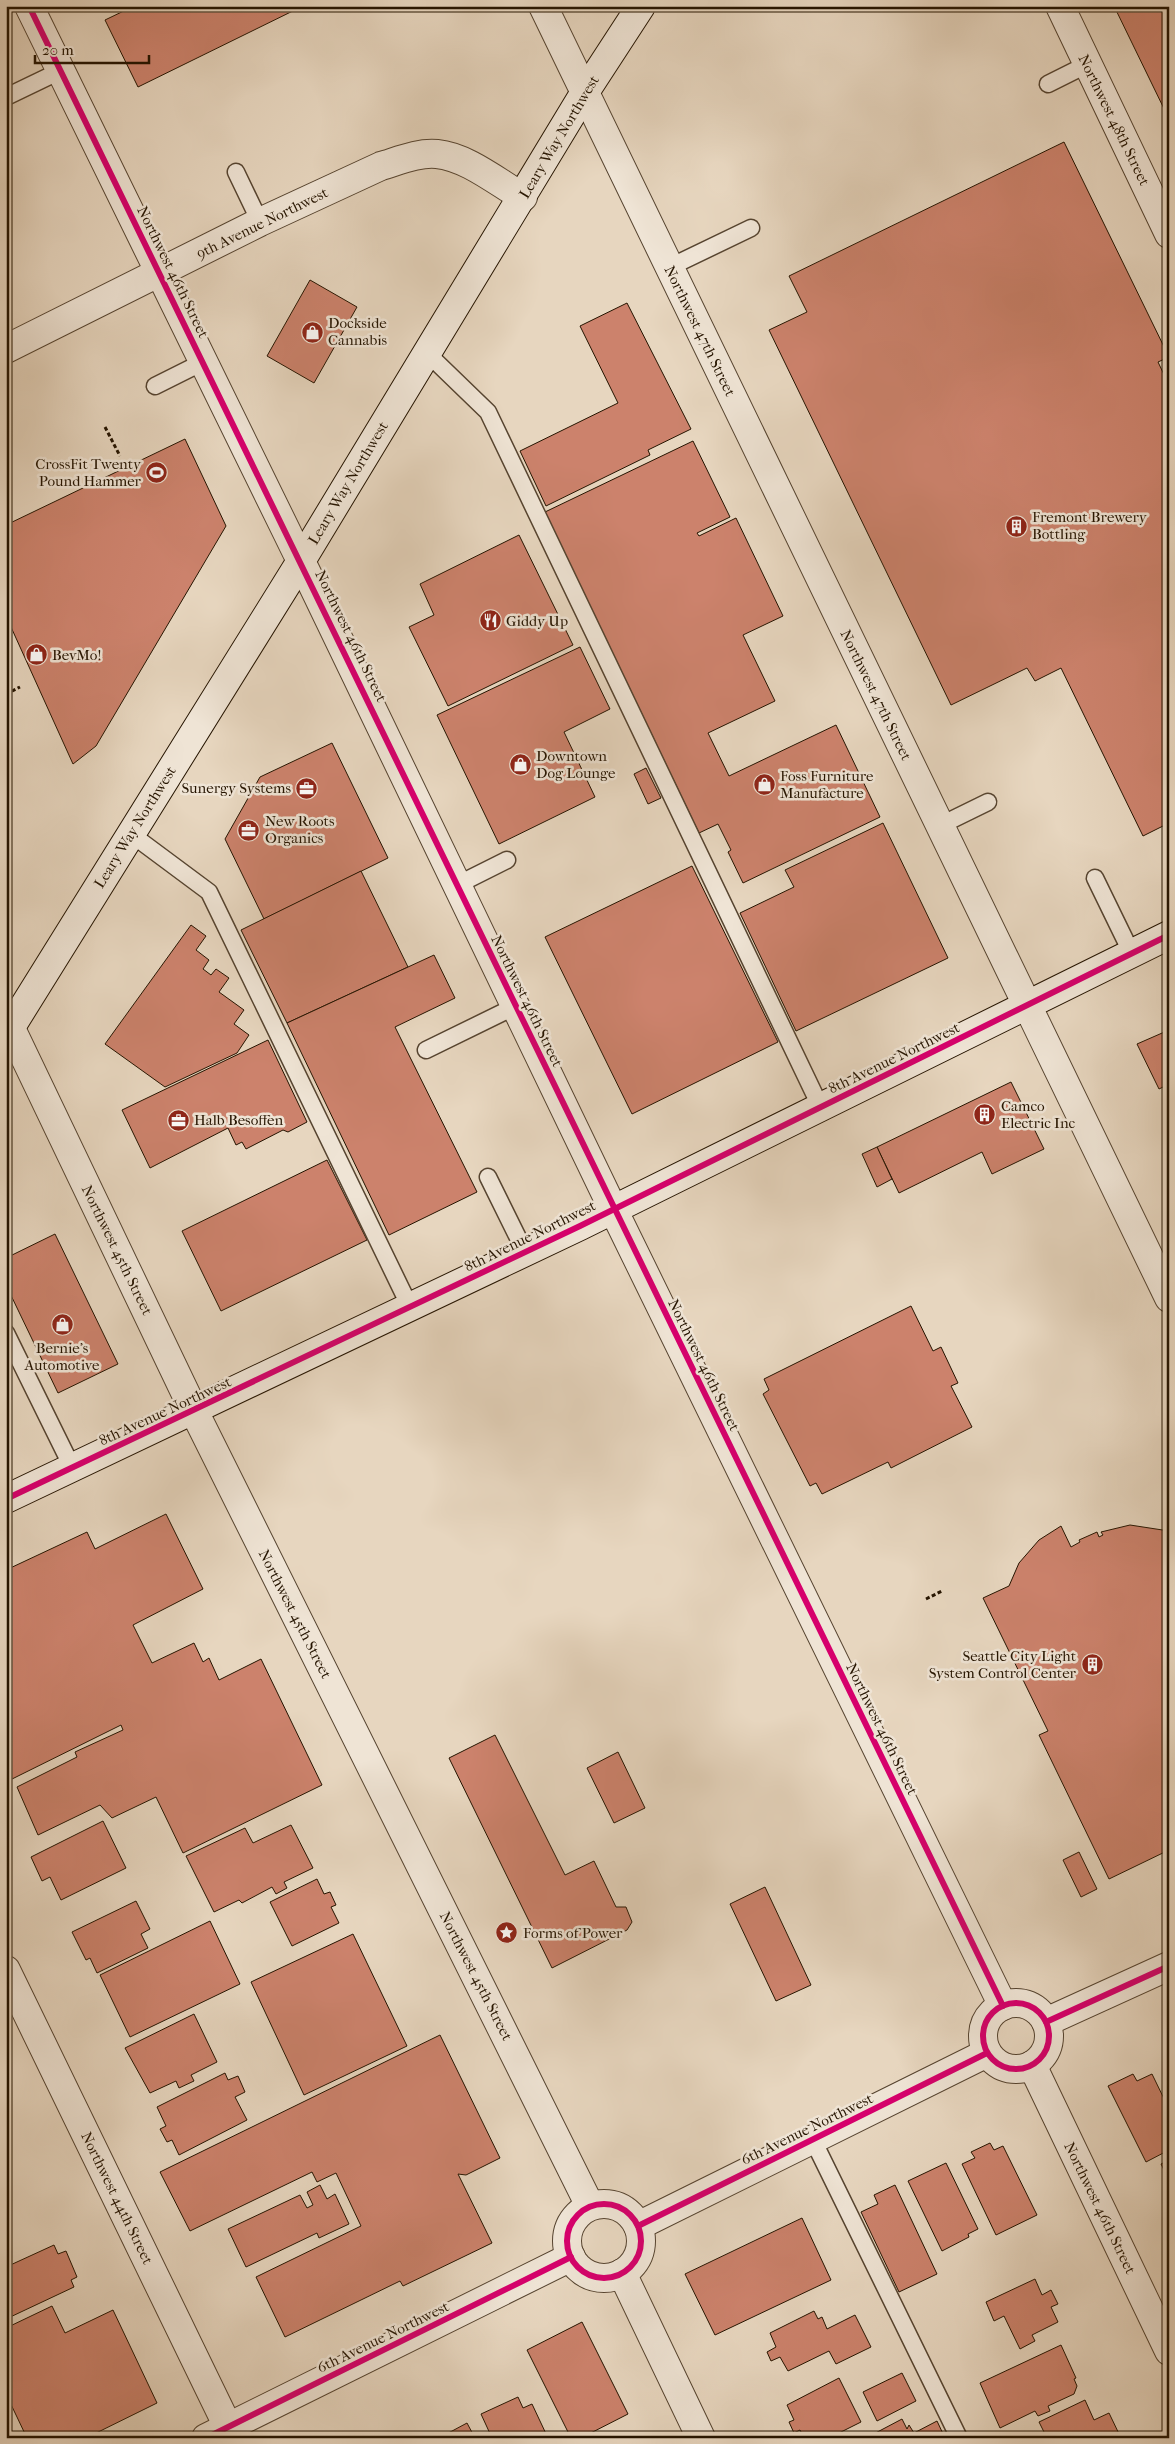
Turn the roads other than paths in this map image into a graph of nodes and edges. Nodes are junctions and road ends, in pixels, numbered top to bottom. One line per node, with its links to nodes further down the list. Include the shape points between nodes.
1 (29, 6): 6 (street, Northwest 46th Street)
2 (543, 6): 8 (street, Northwest 47th Street)
3 (641, 6): 8 (street, Leary Way Northwest)
4 (1060, 6): 5 (street, Northwest 48th Street)
5 (1088, 64): 7 (lane); 14 (street, Northwest 48th Street)
6 (60, 71): 9 (lane); 16 (street, Northwest 46th Street)
7 (1048, 84)
8 (585, 92): 11 (street, Leary Way Northwest); 15 (street, Northwest 47th Street)
9 (6, 97)
10 (236, 172): 12 (lane)
11 (523, 197): 12 (street, 9th Avenue Northwest, via 468,165 436,154 381,166); 18 (street, Leary Way Northwest)
12 (260, 222): 16 (street, 9th Avenue Northwest)
13 (751, 228): 15 (lane)
14 (1169, 234)
15 (670, 267): 23 (street, Northwest 47th Street)
16 (160, 273): 17 (street, 9th Avenue Northwest); 19 (street, Northwest 46th Street)
17 (6, 349)
18 (427, 353): 21 (street, Leary Way Northwest); 34 (lane, via 488,412)
19 (203, 362): 20 (lane); 21 (street, Northwest 46th Street)
20 (155, 386)
21 (301, 561): 24 (street, Leary Way Northwest); 27 (street, Northwest 46th Street)
22 (988, 802): 23 (lane)
23 (939, 826): 31 (street, Northwest 47th Street)
24 (131, 834): 32 (street, Leary Way Northwest); 39 (lane, via 209,892)
25 (507, 860): 27 (lane)
26 (1095, 878): 29 (lane)
27 (457, 885): 30 (street, Northwest 46th Street)
28 (1169, 935): 29 (street, 8th Avenue Northwest)
29 (1132, 954): 31 (street, 8th Avenue Northwest)
30 (516, 1006): 33 (lane); 36 (street, Northwest 46th Street)
31 (1027, 1006): 34 (street, 8th Avenue Northwest); 38 (street, Northwest 47th Street)
32 (8, 1027): 41 (street, Northwest 45th Street)
33 (426, 1050)
34 (821, 1108): 36 (street, 8th Avenue Northwest)
35 (488, 1177): 37 (lane)
36 (614, 1209): 37 (street, 8th Avenue Northwest); 46 (street, Northwest 46th Street)
37 (525, 1252): 39 (street, 8th Avenue Northwest)
38 (1169, 1298)
39 (410, 1307): 41 (street, 8th Avenue Northwest)
40 (6, 1333): 42 (lane)
41 (194, 1411): 42 (street, 8th Avenue Northwest); 51 (street, Northwest 45th Street)
42 (73, 1469): 43 (street, 8th Avenue Northwest)
43 (6, 1499)
44 (1169, 1966): 47 (street)
45 (6, 1970): 56 (street, Northwest 44th Street)
46 (1003, 2006): 47 (street, via 1020,2003 1030,2006); 48 (street, via 985,2022 983,2032)
47 (1046, 2022): 49 (street, via 1048,2045 1044,2055)
48 (987, 2053): 49 (street, via 1003,2067 1014,2069); 50 (street, 6th Avenue Northwest)
49 (1032, 2065): 55 (street, Northwest 46th Street)
50 (813, 2140): 52 (street, 6th Avenue Northwest); 58 (lane)
51 (590, 2206): 52 (street, via 606,2203 618,2206 629,2213); 53 (street, via 575,2217 569,2228 567,2240)
52 (638, 2226): 54 (street, via 641,2248 637,2260)
53 (571, 2257): 54 (street, via 582,2271 592,2277 605,2279); 56 (street, 6th Avenue Northwest)
54 (622, 2273): 57 (street)
55 (1169, 2351)
56 (217, 2432)
57 (701, 2438)
58 (959, 2438)

